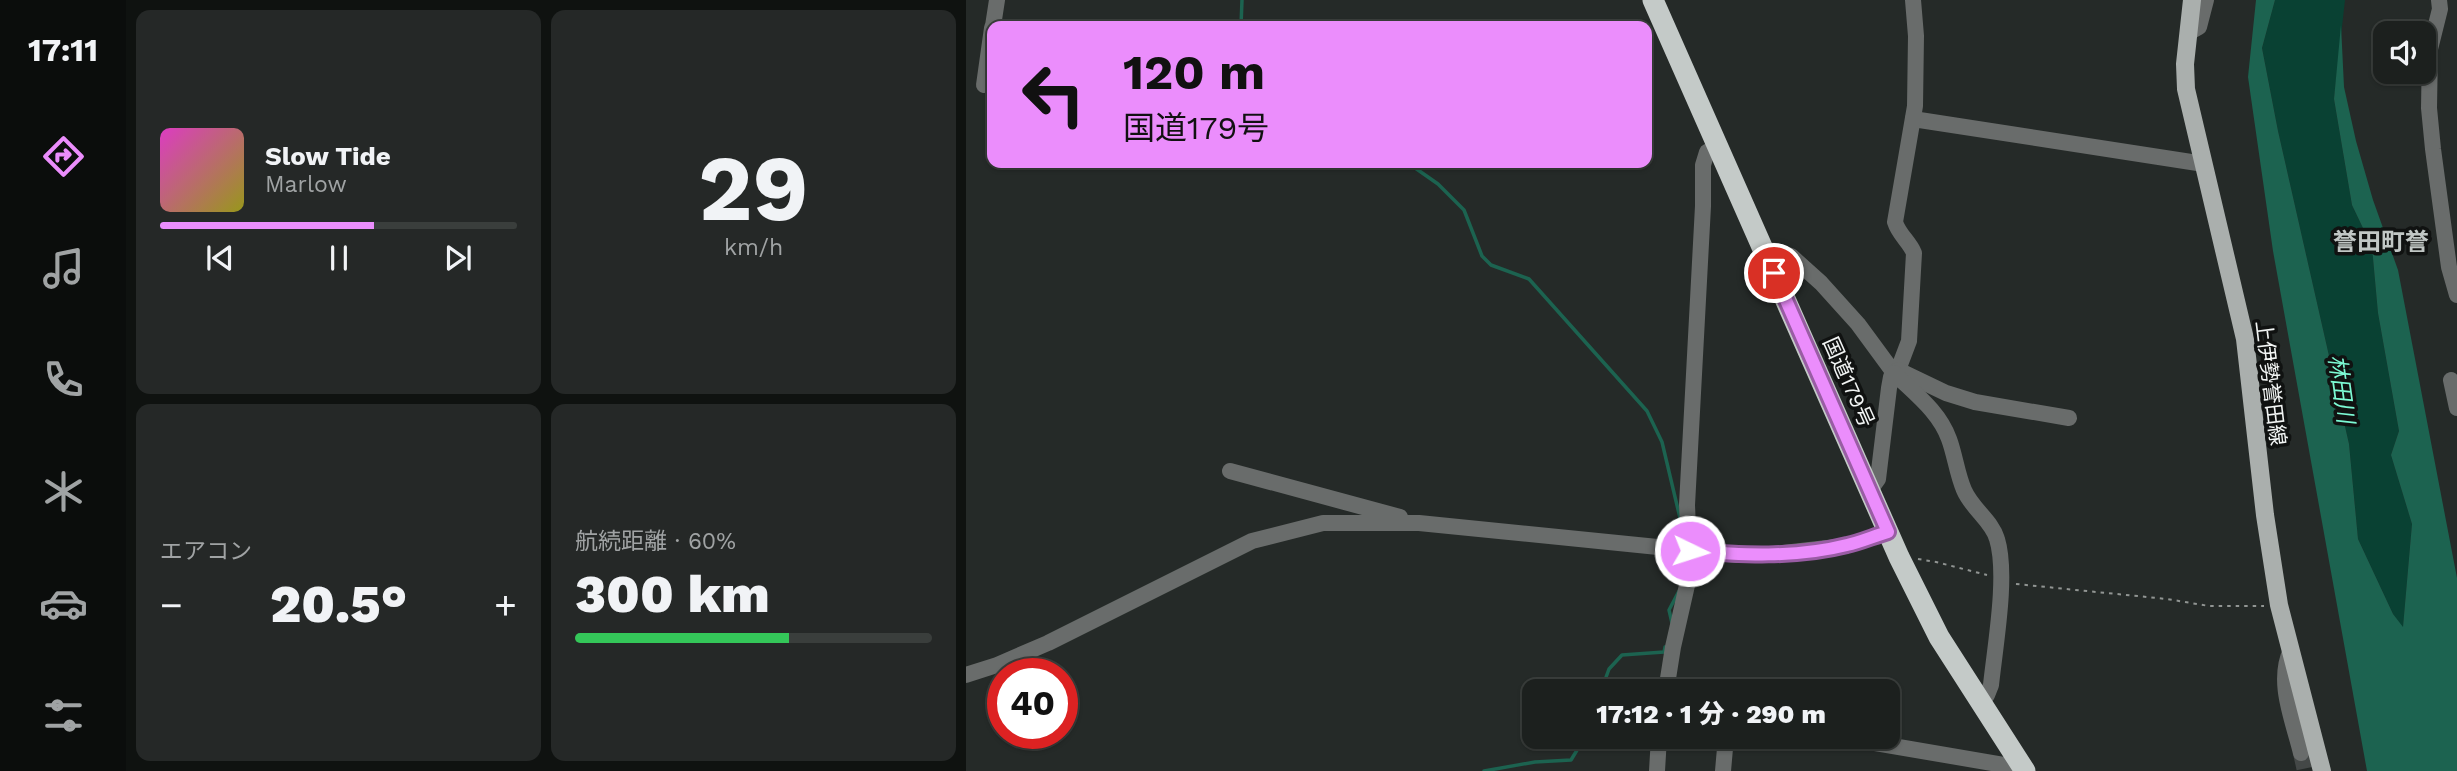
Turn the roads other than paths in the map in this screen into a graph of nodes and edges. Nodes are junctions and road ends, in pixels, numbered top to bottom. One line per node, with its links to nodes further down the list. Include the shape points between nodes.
1 (997, 0): 7 (street)
2 (1653, 0): 12 (highway, 国道179号)
3 (1913, 0): 11 (street)
4 (2192, 0): 8 (main road, 上伊勢誉田線)
5 (2206, 0): 8 (street, via 2199,27)
6 (2442, 3): 15 (street, via 2430,49 2429,107 2449,267)
7 (993, 21)
8 (2188, 33): 13 (main road, 上伊勢誉田線, via 2186,89)
9 (987, 63): 10 (street)
10 (984, 85)
11 (1913, 119): 13 (street); 16 (street, via 1895,222 1914,253 1909,341)
12 (1719, 146): 14 (highway, 国道179号); 26 (street, via 1707,152 1703,165)
13 (2204, 164): 27 (main road, 上伊勢誉田線, via 2245,340 2265,516)
14 (1764, 250): 16 (street, via 1791,256 1821,283); 21 (highway, 国道179号)
15 (2457, 295)
16 (1896, 372): 19 (street, via 1975,402); 21 (street, via 1889,388 1878,479); 30 (street, via 1928,405 1949,438 1964,489 1997,540 2001,582 1991,685)
17 (2451, 380): 18 (street)
18 (2457, 408)
19 (2069, 418)
20 (1230, 471): 22 (street)
21 (1870, 490): 25 (highway, 国道179号)
22 (1324, 497): 23 (street); 24 (street)
23 (1323, 523): 24 (street); 28 (street, via 1252,541 1048,643)
24 (1419, 523): 26 (street)
25 (1888, 532): 26 (street, via 1845,546 1808,551 1737,555); 30 (highway, 国道179号, via 1939,637)
26 (1686, 551): 29 (street, via 1690,572)
27 (2291, 650): 34 (street, via 2284,681); 38 (main road, 上伊勢誉田線)
28 (966, 675)
29 (1668, 679)
30 (1980, 704): 35 (highway, 国道179号)
31 (1900, 748): 35 (street)
32 (1658, 749): 36 (street)
33 (1725, 749): 37 (street)
34 (2301, 753)
35 (2020, 770)
36 (1657, 771)
37 (1723, 771)
38 (2322, 771)

